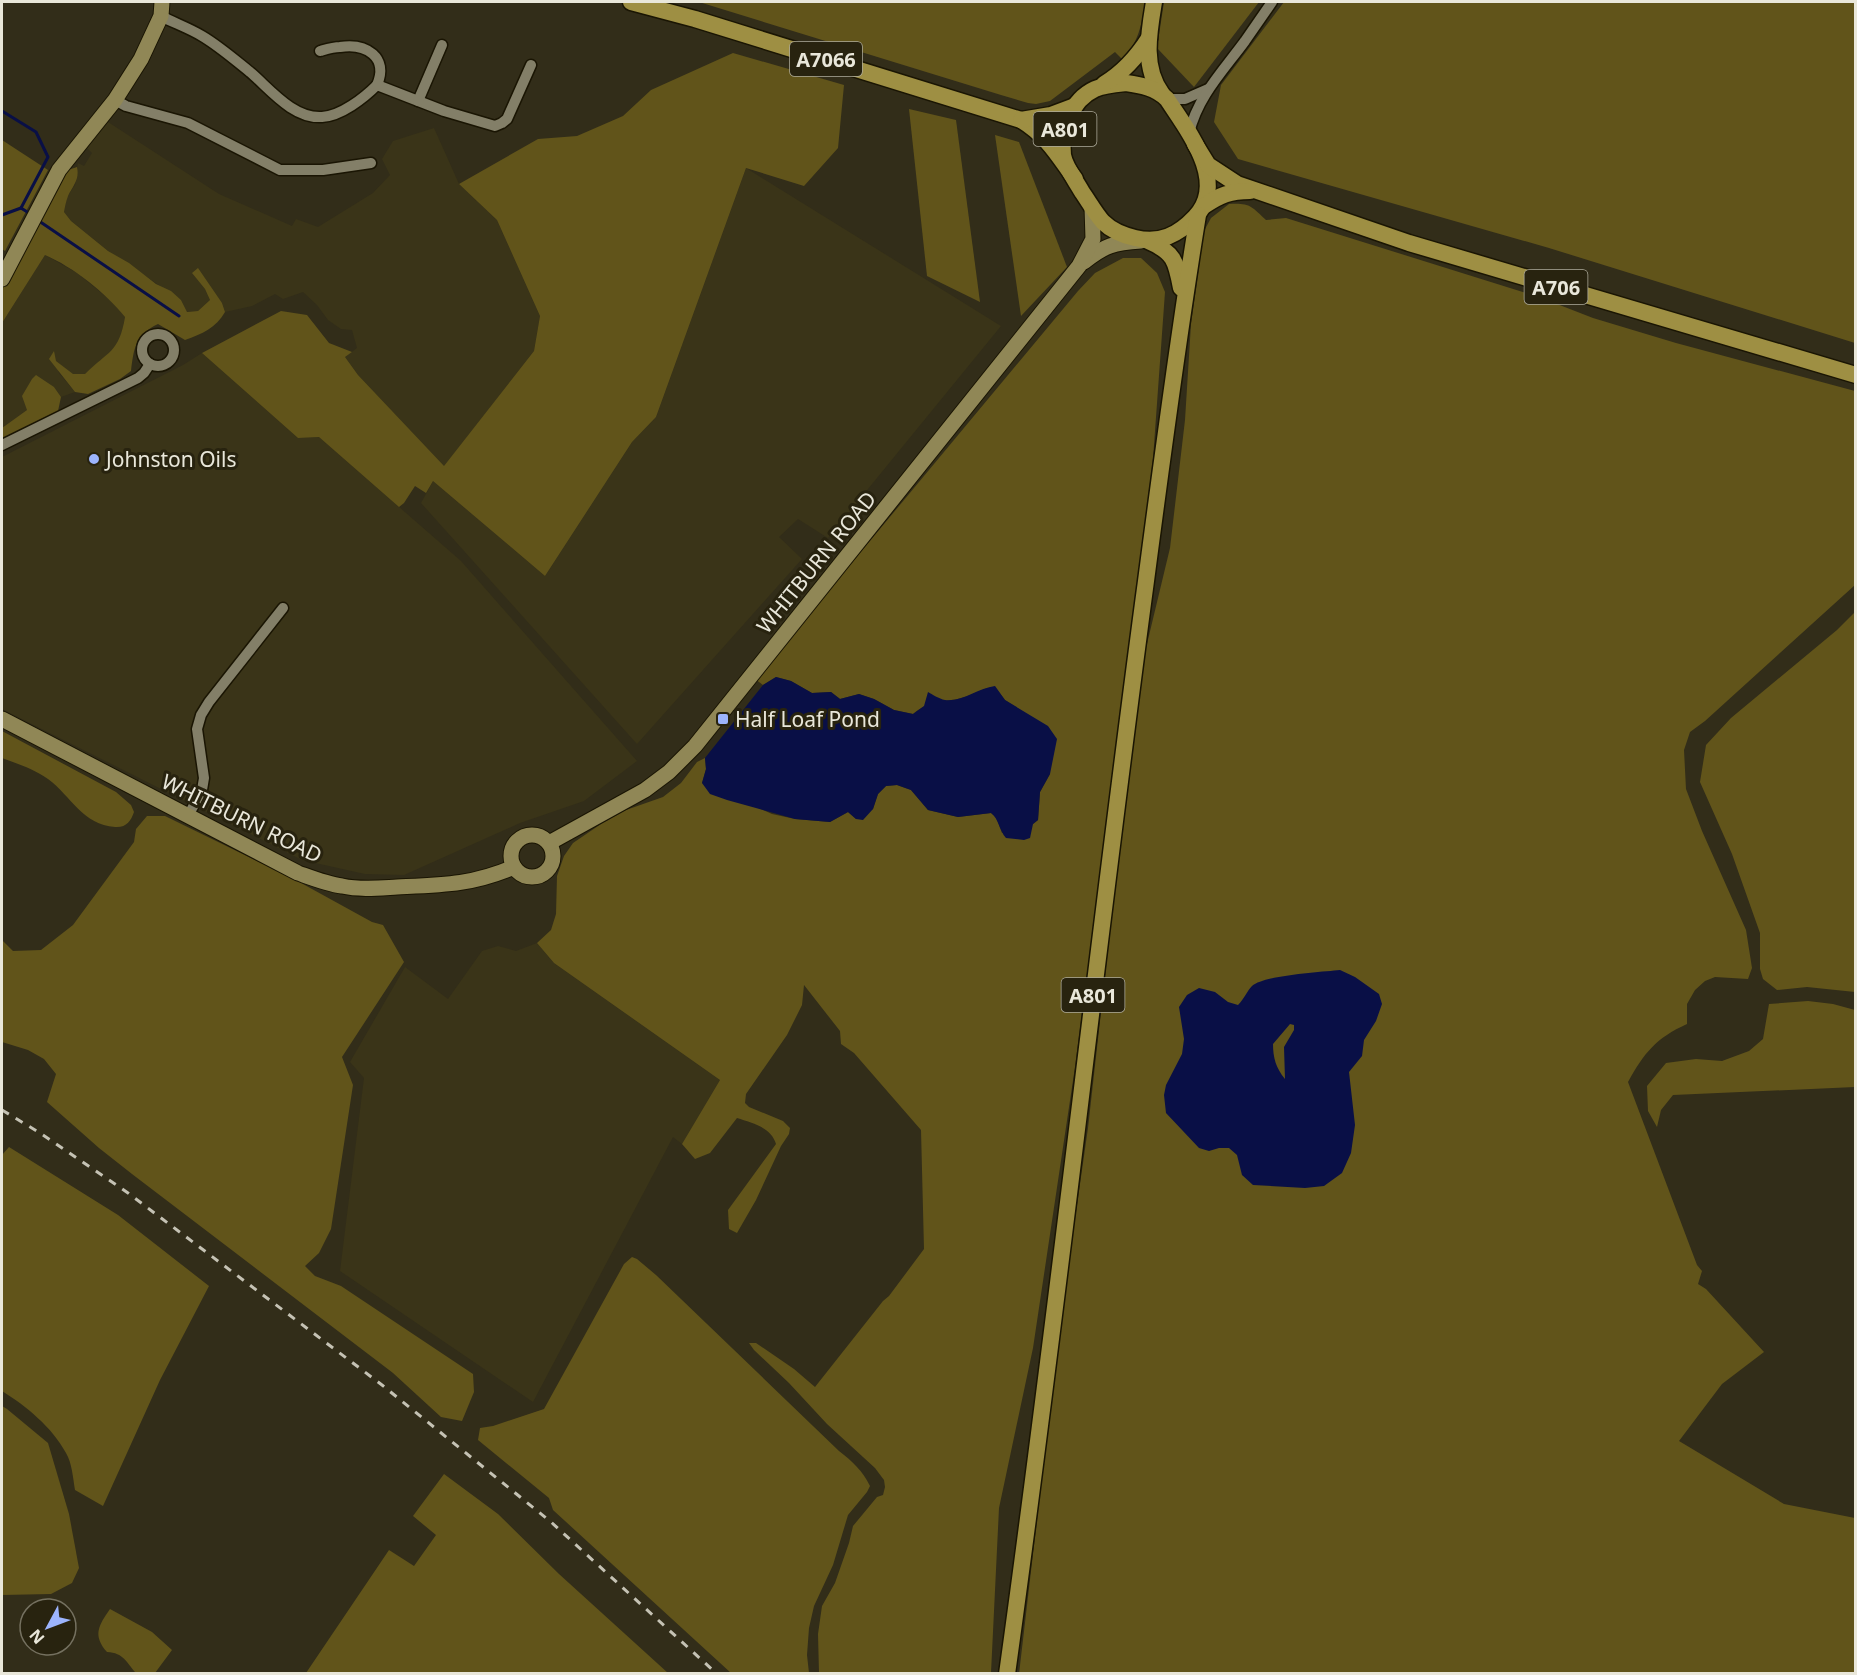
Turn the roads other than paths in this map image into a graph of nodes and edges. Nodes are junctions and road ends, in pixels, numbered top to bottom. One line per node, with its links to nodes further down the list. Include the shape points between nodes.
1 (631, 2): 16 (main road, A7066)
2 (1154, 2): 5 (main road, A801)
3 (1272, 2): 11 (street)
4 (161, 9): 9 (street, via 201,35 292,108 307,115 333,115); 13 (main road, via 141,59)
5 (1149, 38): 10 (main road, A801, via 1116,77); 12 (main road, A801, via 1150,69)
6 (442, 45): 14 (street)
7 (320, 51): 9 (street, via 342,46 363,49 375,56 381,66)
8 (531, 64): 14 (street, via 507,119 495,126)
9 (377, 85): 14 (street)
10 (1095, 89): 12 (main road, A801, via 1126,83 1148,87); 15 (main road, A801)
11 (1208, 89): 12 (street, via 1185,99); 17 (street, via 1194,113)
12 (1164, 97): 17 (main road, A801)
13 (115, 100): 18 (street, via 188,123 280,170 323,170); 25 (main road, via 59,170)
14 (418, 101)
15 (1075, 106): 16 (main road, A7066); 19 (main road, A801, via 1068,117 1064,157)
16 (1021, 120): 19 (main road, A7066, via 1048,141)
17 (1192, 139): 20 (main road, A706, via 1208,165 1237,184); 22 (main road, A801, via 1201,154 1208,183)
18 (371, 163)
19 (1075, 179): 21 (main road, A801)
20 (1260, 191): 22 (main road, A706, via 1233,191); 28 (main road, A706, via 1409,243)
21 (1092, 207): 23 (main road, A801, via 1119,234); 24 (main road, WHITBURN ROAD, via 1093,239)
22 (1201, 211): 23 (main road, via 1172,236); 26 (main road, A801)
23 (1146, 241): 24 (main road, WHITBURN ROAD, via 1106,246); 26 (main road, A801, via 1165,248 1178,267)
24 (1079, 266): 33 (main road, WHITBURN ROAD, via 695,746 645,790)
25 (2, 279)
26 (1181, 316): 35 (main road, A801)
27 (150, 364): 29 (street, via 138,378)
28 (1856, 375)
29 (2, 445)
30 (283, 608): 32 (street, via 201,715 198,729 204,778)
31 (2, 719): 32 (main road, WHITBURN ROAD)
32 (188, 816): 34 (main road, WHITBURN ROAD, via 298,873 343,887 464,883)
33 (549, 843): 34 (main road, via 535,835 518,840 512,851); 34 (main road, via 552,864 542,876 528,877)
34 (514, 867)
35 (1007, 1674)

